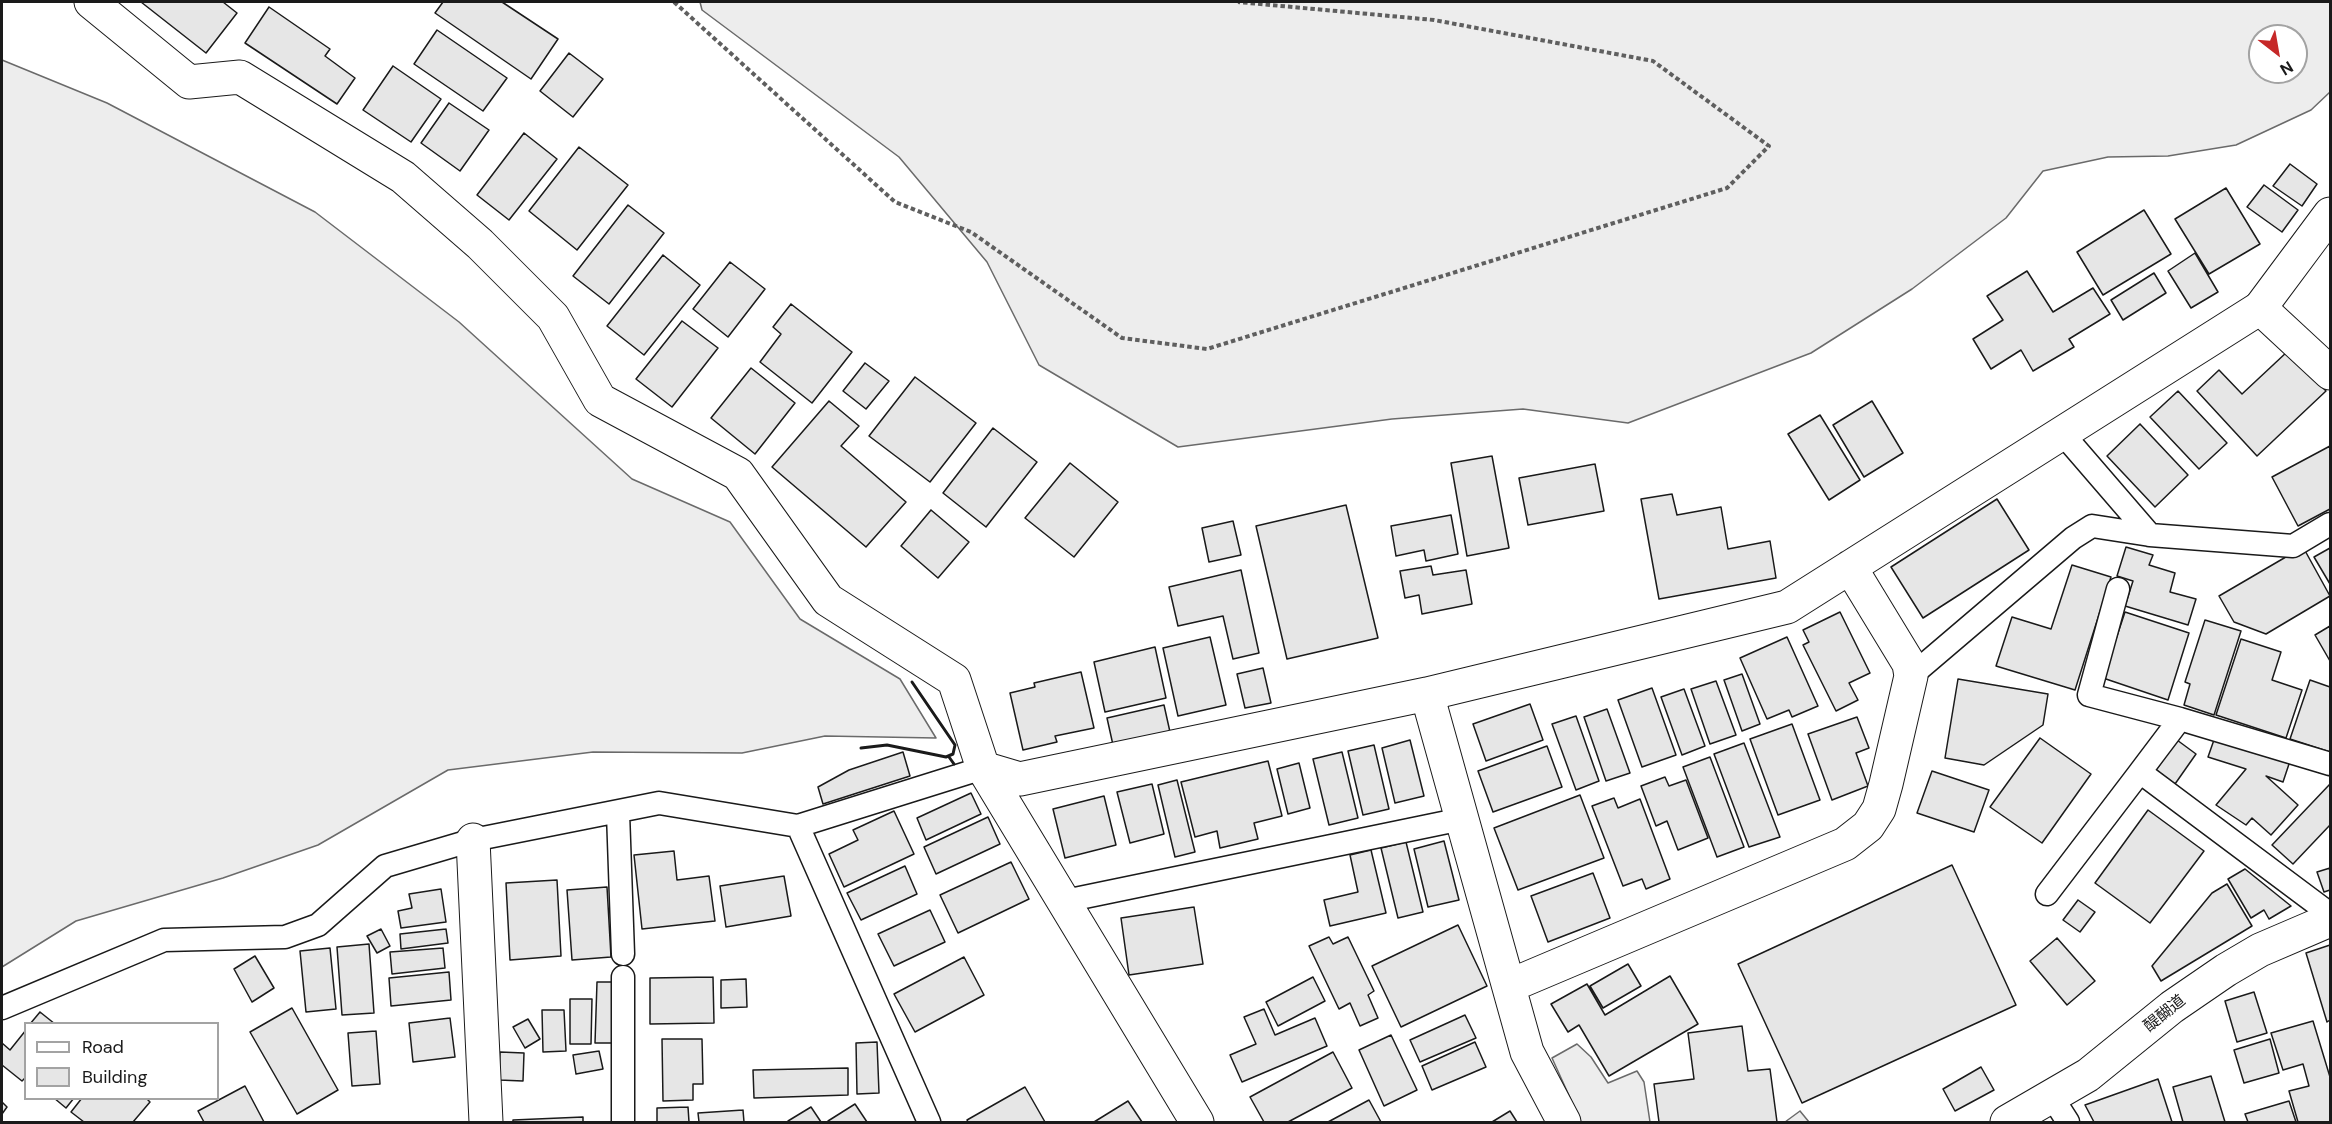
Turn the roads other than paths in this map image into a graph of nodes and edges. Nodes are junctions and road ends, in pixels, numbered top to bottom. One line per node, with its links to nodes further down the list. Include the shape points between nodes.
1 (91, 2): 14 (street, via 189,82 240,77 412,184 480,244 553,317 600,400 738,474 828,600 954,680)
2 (2331, 214): 3 (street)
3 (2260, 308): 4 (street); 5 (street)
4 (2331, 373)
5 (2062, 433): 7 (lane); 8 (street)
6 (2331, 524): 7 (lane, via 2293,546)
7 (2150, 535): 10 (lane, via 2092,526)
8 (1850, 567): 10 (street, via 1909,664); 11 (street, via 1787,607)
9 (2118, 589): 12 (lane, via 2089,695)
10 (1911, 676): 24 (street, via 1879,809 1862,833 1845,844)
11 (1427, 694): 14 (street, via 1020,779); 17 (street)
12 (2180, 719): 13 (lane); 15 (lane)
13 (2331, 764)
14 (982, 768): 18 (lane); 21 (street)
15 (2140, 772): 20 (lane); 22 (lane)
16 (618, 813): 18 (lane, via 659,803); 19 (lane); 28 (lane)
17 (1462, 819): 21 (lane); 24 (street)
18 (798, 826): 29 (lane)
19 (473, 840): 25 (lane, via 385,866 318,925 285,937 164,940); 27 (street)
20 (2047, 894)
21 (1065, 901): 30 (street)
22 (2331, 914)
23 (2331, 920): 26 (street, 醍醐道, via 2260,950 2172,1007 2105,1062)
24 (1509, 986): 31 (street, via 1527,1052)
25 (2, 1008)
26 (2060, 1110): 32 (street, 醍醐道)
27 (486, 1122)
28 (623, 1122)
29 (929, 1122)
30 (1197, 1122)
31 (1564, 1122)
32 (2007, 1122)

